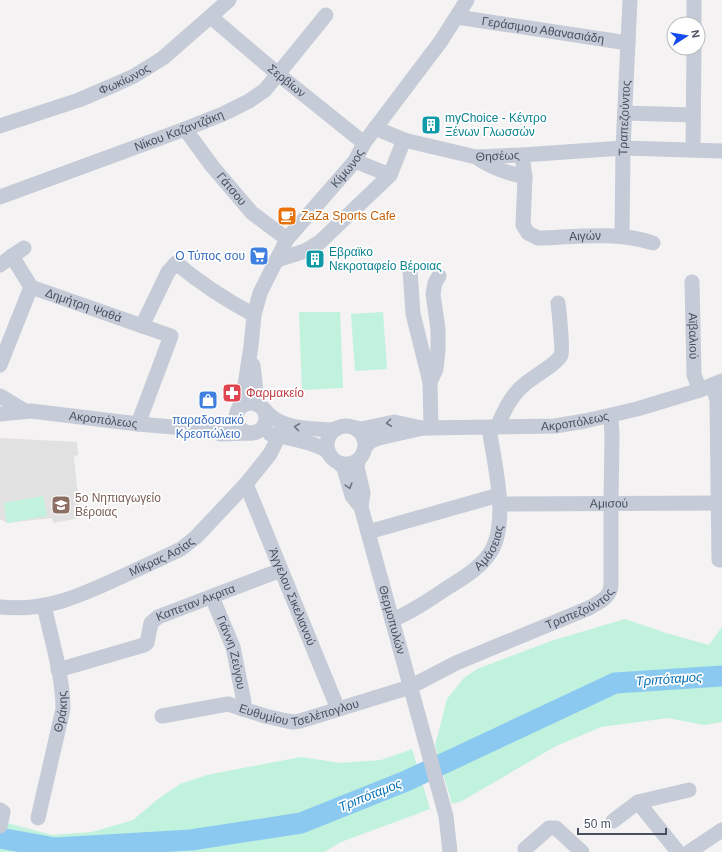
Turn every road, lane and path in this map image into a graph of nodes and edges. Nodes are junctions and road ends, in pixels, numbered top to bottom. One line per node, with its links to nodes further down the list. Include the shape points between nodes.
1 (230, 0): 7 (street, Φωκίωνος)
2 (467, 0): 8 (street, Κίμωνος)
3 (630, 0): 9 (street, Τραπεζούντος)
4 (694, 0): 6 (street)
5 (326, 15): 11 (street, Νίκου Καζαντζάκη)
6 (694, 16)
7 (211, 17): 11 (street, Σερβίων); 14 (street, Φωκίωνος, via 163,58 134,76 79,100)
8 (457, 17): 9 (street, Γεράσιμου Αθανασιάδη); 15 (street, Κίμωνος)
9 (628, 43): 12 (street, Τραπεζούντος)
10 (694, 56): 13 (street)
11 (278, 74): 16 (street, Νίκου Καζαντζάκη, via 265,90 249,101); 18 (street, Σερβίων)
12 (624, 113): 13 (street); 19 (street, Τραπεζούντος)
13 (693, 115): 20 (street)
14 (0, 126)
15 (375, 128): 17 (street, Θησέως); 18 (street, Κίμωνος)
16 (185, 129): 27 (street, Νίκου Καζαντζάκη); 29 (street, Γάτσου, via 252,213)
17 (404, 140): 23 (street, Θησέως); 25 (street)
18 (364, 143): 24 (street, Κίμωνος)
19 (623, 148): 20 (street, Θησέως); 22 (street, Θησέως); 28 (street, Τραπεζούντος)
20 (693, 150): 21 (street, Θησέως)
21 (722, 151)
22 (522, 156): 23 (street, Θησέως); 26 (street)
23 (476, 157): 26 (street, via 485,164)
24 (355, 161): 25 (street); 29 (street, Κίμωνος)
25 (390, 175): 31 (street, via 320,242 305,251)
26 (525, 177): 28 (street, Αιγών, via 523,225 528,233 538,238)
27 (0, 198)
28 (622, 236): 30 (street, Αιγών, via 640,238)
29 (287, 239): 31 (street, Κίμωνος)
30 (653, 243)
31 (277, 260): 38 (street, Κίμωνος, via 260,293)
32 (0, 265): 36 (street, Δημήτρη Ψαθά, via 18,252)
33 (410, 270): 42 (street, via 413,314)
34 (439, 276): 42 (street, via 433,294 438,350 436,369)
35 (692, 282): 43 (street, Αϊβαλιού, via 694,375)
36 (30, 287): 39 (street, Δημήτρη Ψαθά); 41 (street)
37 (558, 303): 51 (street, via 562,354 556,362 514,394)
38 (254, 315): 39 (street, via 228,302 176,263 168,272); 40 (street, Κίμωνος)
39 (142, 326): 50 (street, Δημήτρη Ψαθά, via 171,336)
40 (251, 346): 45 (street, Κίμωνος, via 257,400); 47 (street, Κίμωνος, via 243,398)
41 (0, 365)
42 (430, 382): 53 (street)
43 (711, 385): 49 (street, Ακροπόλεως); 64 (street, Αϊβαλιού, via 717,400)
44 (0, 396): 46 (street)
45 (262, 407): 47 (street, via 251,403 242,406); 54 (street, one-way to 45, via 289,426 271,416); 56 (street, via 266,413 266,423)
46 (25, 410): 48 (street, Ακροπόλεως); 50 (street, Ακροπόλεως)
47 (238, 411): 55 (street, via 224,422); 56 (street, via 238,426)
48 (0, 414)
49 (611, 416): 51 (street, Ακροπόλεως, via 555,426); 65 (street, Τραπεζούντος)
50 (138, 424): 55 (street, Ακροπόλεως)
51 (493, 427): 53 (street, Ακροπόλεως); 63 (street, Αμάσειας)
52 (354, 428): 53 (street, Ακροπόλεως, one-way to 52, via 394,422 362,429); 54 (street, via 345,426); 58 (street, via 363,435)
53 (427, 428): 58 (street, Ακροπόλεως, via 379,438)
54 (336, 429): 59 (street, via 328,440)
55 (207, 430): 56 (street, Ακροπόλεως, via 225,434)
56 (253, 433): 57 (street, Ακροπόλεως)
57 (279, 436): 59 (street, Ακροπόλεως, via 324,448); 62 (street, Μίκρας Ασίας, via 270,454)
58 (366, 446): 60 (street)
59 (328, 452): 61 (street)
60 (358, 461): 61 (street); 66 (street, Θερμοπυλών, via 363,496)
61 (340, 464): 66 (street, Θερμοπυλών, one-way to 66, via 344,468 352,496)
62 (246, 484): 69 (street, Άγγελου Σικελιανού); 71 (street, Μίκρας Ασίας, via 196,537 181,549 80,596)
63 (499, 499): 65 (street, Αμισού); 67 (street, Αμισού); 73 (street, Αμάσειας, via 498,534 490,553 479,566 407,614)
64 (719, 503): 65 (street, Αμισού); 68 (street, Αϊβαλιού)
65 (611, 504): 75 (street, Τραπεζούντος, via 612,580 608,596 589,608 456,663)
66 (361, 507): 67 (street, Θερμοπυλών)
67 (368, 532): 73 (street, Θερμοπυλών)
68 (719, 560)
69 (281, 570): 70 (street, Καπεταν Ακριτα); 77 (street, Άγγελου Σικελιανού)
70 (212, 597): 74 (street, Καπεταν Ακριτα, via 154,619 146,644); 76 (street, Γιάννη Ζεύγου, via 233,647 244,702)
71 (44, 605): 72 (street, Μίκρας Ασίας, via 26,608); 74 (street, Θράκης)
72 (0, 607)
73 (392, 620): 75 (street, Θερμοπυλών)
74 (58, 670): 81 (street, Θράκης, via 63,702 62,717)
75 (410, 688): 77 (street, Ευθυμίου Τσελέπογλου); 85 (street, Θερμοπυλών, via 446,816)
76 (242, 709): 77 (street, Ευθυμίου Τσελέπογλου, via 294,722); 78 (street, Ευθυμίου Τσελέπογλου, via 228,704)
77 (338, 709)
78 (162, 716)
79 (689, 790): 80 (street)
80 (638, 802): 82 (street); 87 (street)
81 (38, 818)
82 (613, 821)
83 (722, 830): 88 (street)
84 (525, 849): 86 (street, via 549,828 556,828)
85 (450, 852)
86 (582, 852)
87 (678, 852)
88 (689, 852)

